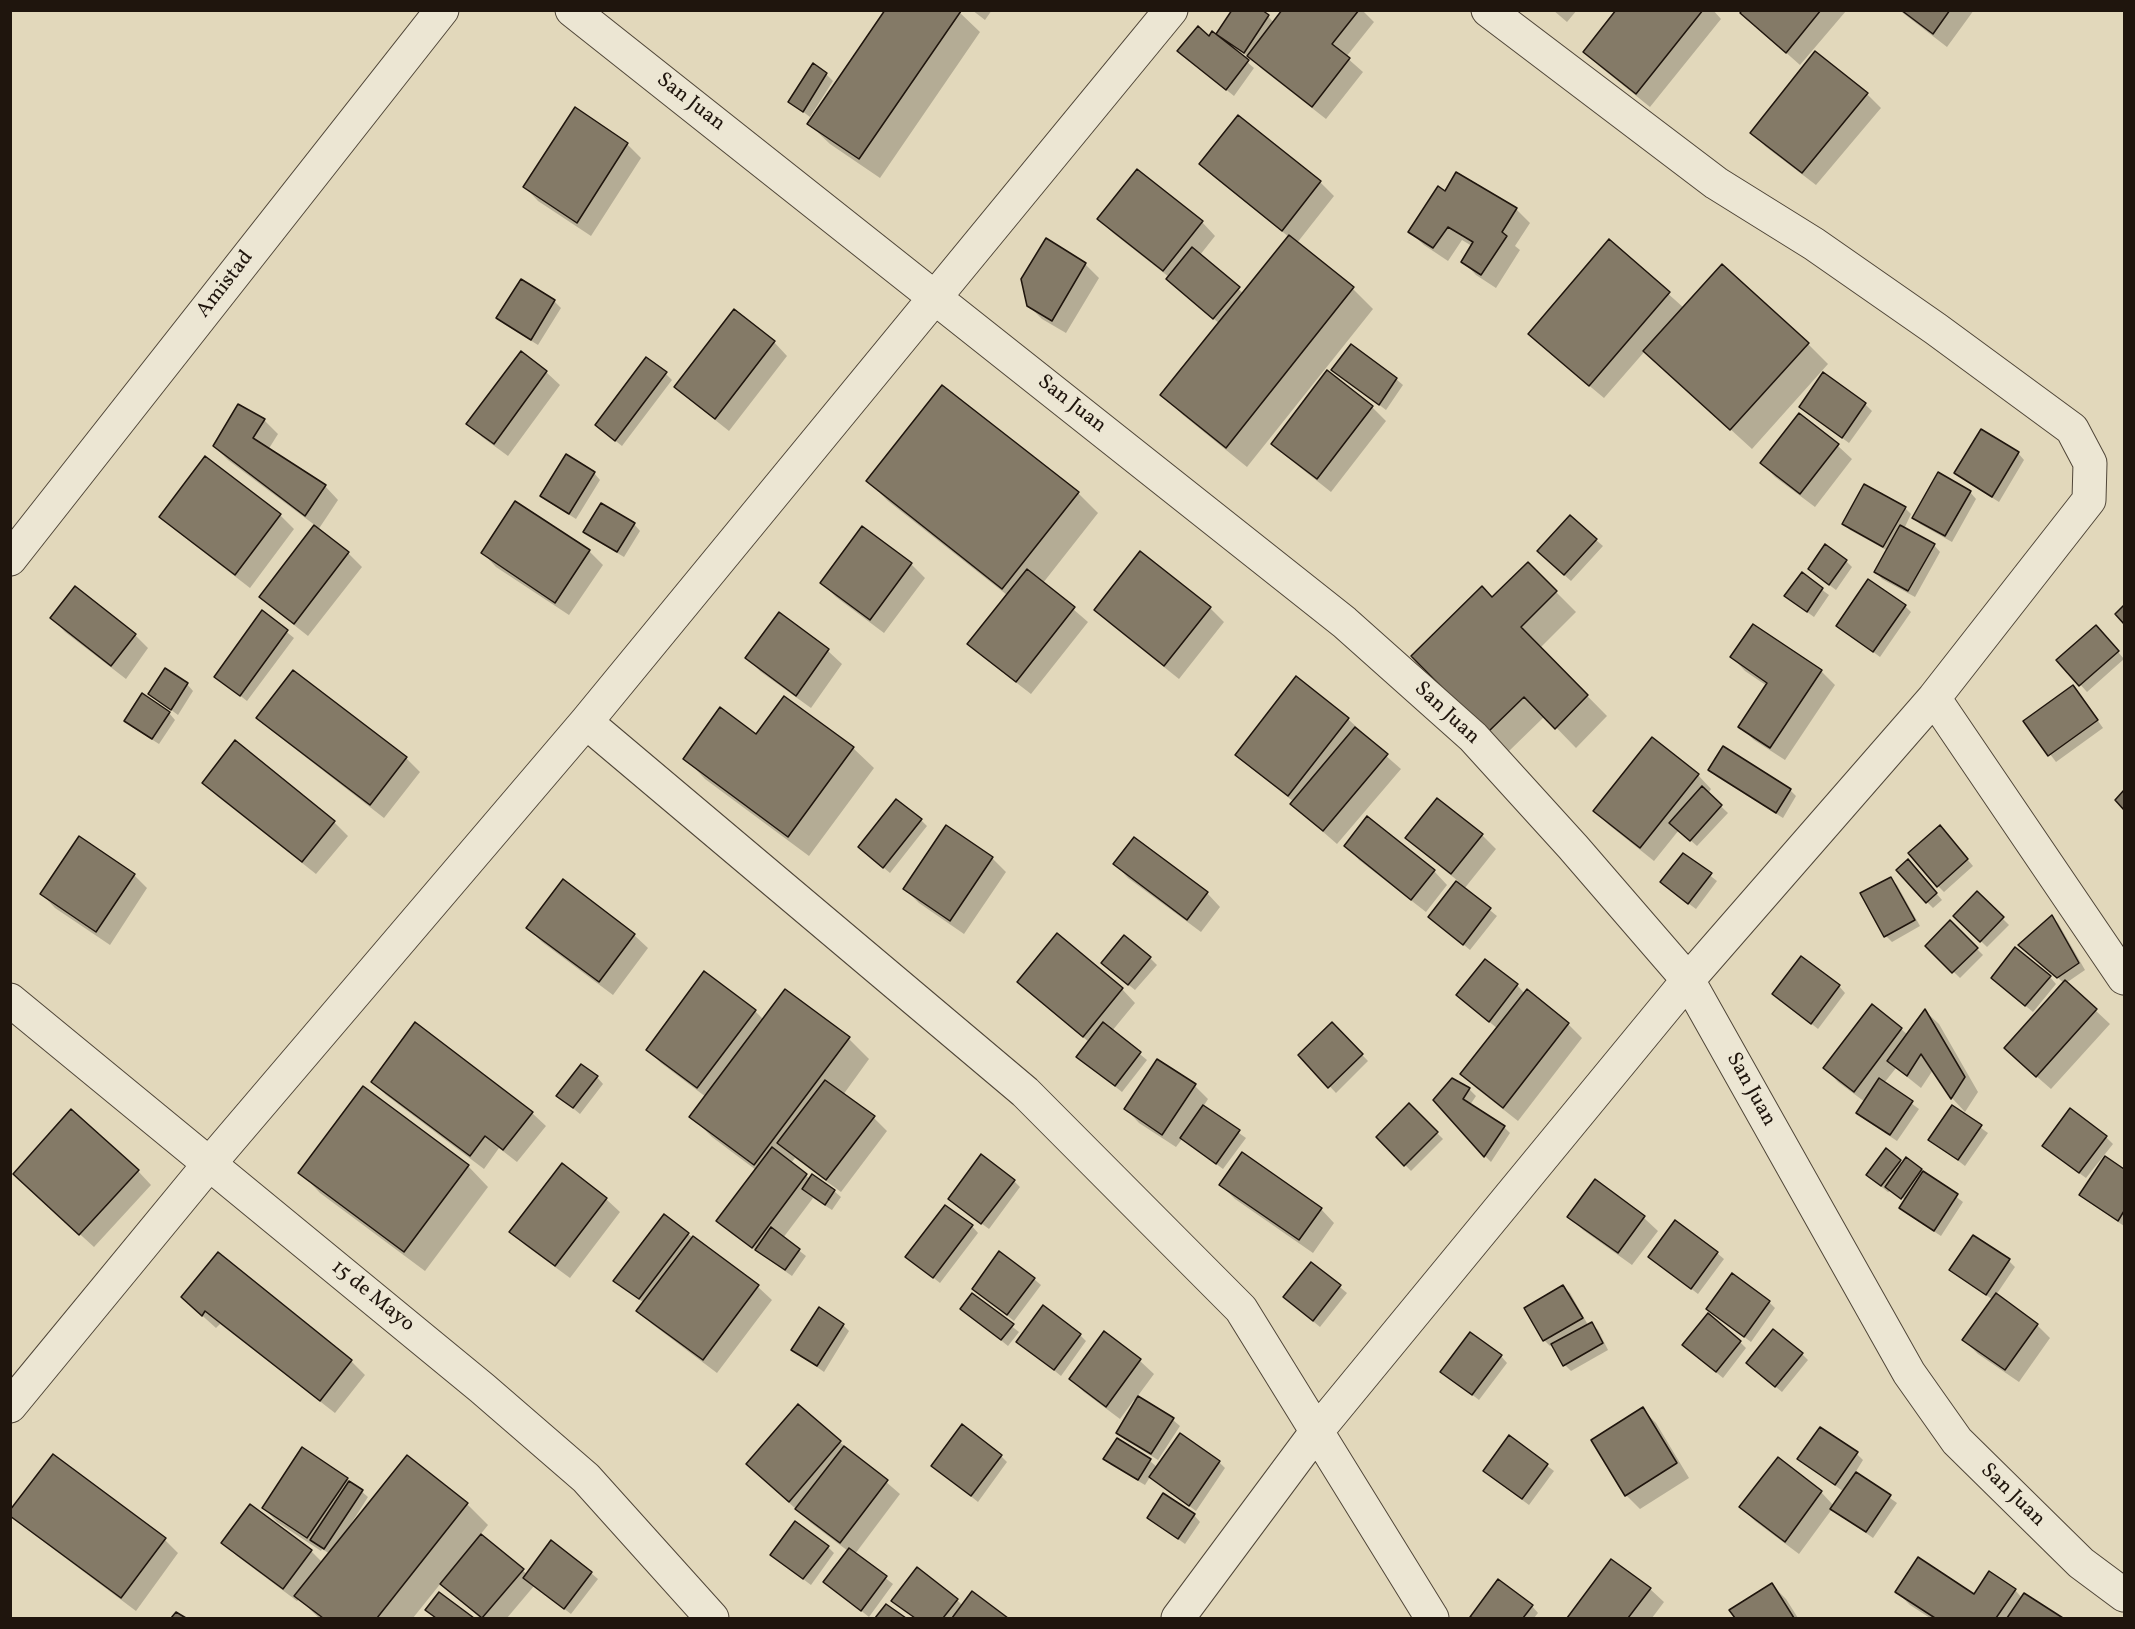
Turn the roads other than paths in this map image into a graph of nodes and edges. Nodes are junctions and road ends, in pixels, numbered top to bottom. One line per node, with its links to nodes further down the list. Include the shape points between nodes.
1 (442, 10): 6 (street, Amistad)
2 (572, 10): 5 (street, San Juan)
3 (1171, 10): 5 (street)
4 (1488, 10): 7 (street, via 1716,183 1814,244 2072,429 2090,463 2089,500)
5 (935, 297): 8 (street); 10 (street, San Juan, via 1344,622 1473,737)
6 (10, 560)
7 (1934, 698): 9 (street); 10 (street)
8 (586, 722): 12 (street); 14 (street, via 1024,1092 1241,1309)
9 (2124, 978)
10 (1688, 980): 14 (street); 15 (street, San Juan, via 1909,1373 1957,1441 2081,1563)
11 (10, 1000): 12 (street, 15 de Mayo)
12 (210, 1163): 13 (street); 16 (street, 15 de Mayo, via 586,1478)
13 (10, 1406)
14 (1317, 1431): 17 (street); 18 (street)
15 (2124, 1595)
16 (711, 1618)
17 (1178, 1618)
18 (1432, 1618)

